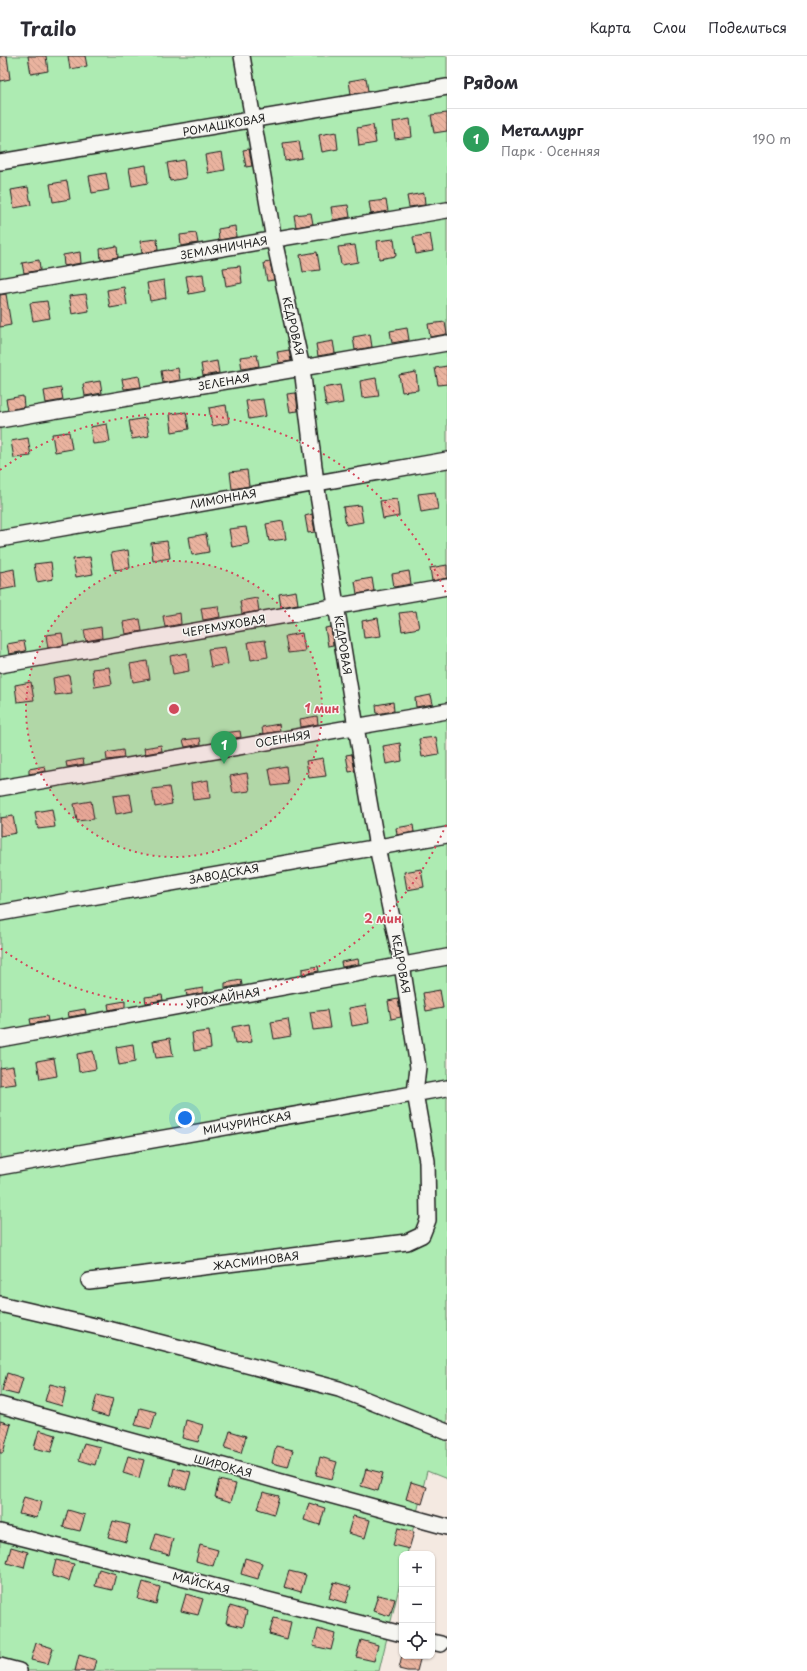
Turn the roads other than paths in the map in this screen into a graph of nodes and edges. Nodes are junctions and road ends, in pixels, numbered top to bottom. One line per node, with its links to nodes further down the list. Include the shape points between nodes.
1 (242, 56): 3 (street, КЕДРОВАЯ)
2 (447, 87): 3 (street, РОМАШКОВАЯ)
3 (253, 120): 4 (street, РОМАШКОВАЯ); 6 (street, КЕДРОВАЯ)
4 (0, 162)
5 (447, 210): 6 (street, ЗЕМЛЯНИЧНАЯ)
6 (274, 240): 7 (street, ЗЕМЛЯНИЧНАЯ); 9 (street, КЕДРОВАЯ)
7 (0, 286)
8 (447, 343): 9 (street, ЗЕЛЕНАЯ)
9 (302, 368): 10 (street, ЗЕЛЕНАЯ); 12 (street, КЕДРОВАЯ)
10 (0, 420)
11 (447, 460): 12 (street, ЛИМОННАЯ)
12 (316, 483): 13 (street, ЛИМОННАЯ); 15 (street, КЕДРОВАЯ)
13 (0, 539)
14 (447, 587): 15 (street, ЧЕРЕМУХОВАЯ)
15 (337, 606): 16 (street, ЧЕРЕМУХОВАЯ); 18 (street, КЕДРОВАЯ)
16 (0, 665)
17 (447, 711): 18 (street, ОСЕННЯЯ)
18 (356, 727): 19 (street, ОСЕННЯЯ); 21 (street, КЕДРОВАЯ)
19 (0, 788)
20 (447, 835): 21 (street, ЗАВОДСКАЯ)
21 (377, 847): 22 (street, ЗАВОДСКАЯ); 24 (street, КЕДРОВАЯ)
22 (0, 913)
23 (447, 957): 24 (street, УРОЖАЙНАЯ)
24 (402, 965): 25 (street, УРОЖАЙНАЯ); 27 (street, КЕДРОВАЯ, via 418,1067)
25 (0, 1039)
26 (447, 1088): 27 (street, МИЧУРИНСКАЯ)
27 (414, 1093): 28 (street, МИЧУРИНСКАЯ); 29 (street, КЕДРОВАЯ, via 427,1162 428,1220)
28 (0, 1167)
29 (422, 1235): 30 (street, ЖАСМИНОВАЯ, via 407,1242)
30 (89, 1281)
31 (0, 1304): 33 (street, via 339,1388)
32 (0, 1405): 34 (street, ШИРОКАЯ)
33 (447, 1432)
34 (447, 1527)
35 (0, 1532): 36 (street, МАЙСКАЯ)
36 (399, 1633)
37 (0, 1666): 38 (street)
38 (19, 1671)

